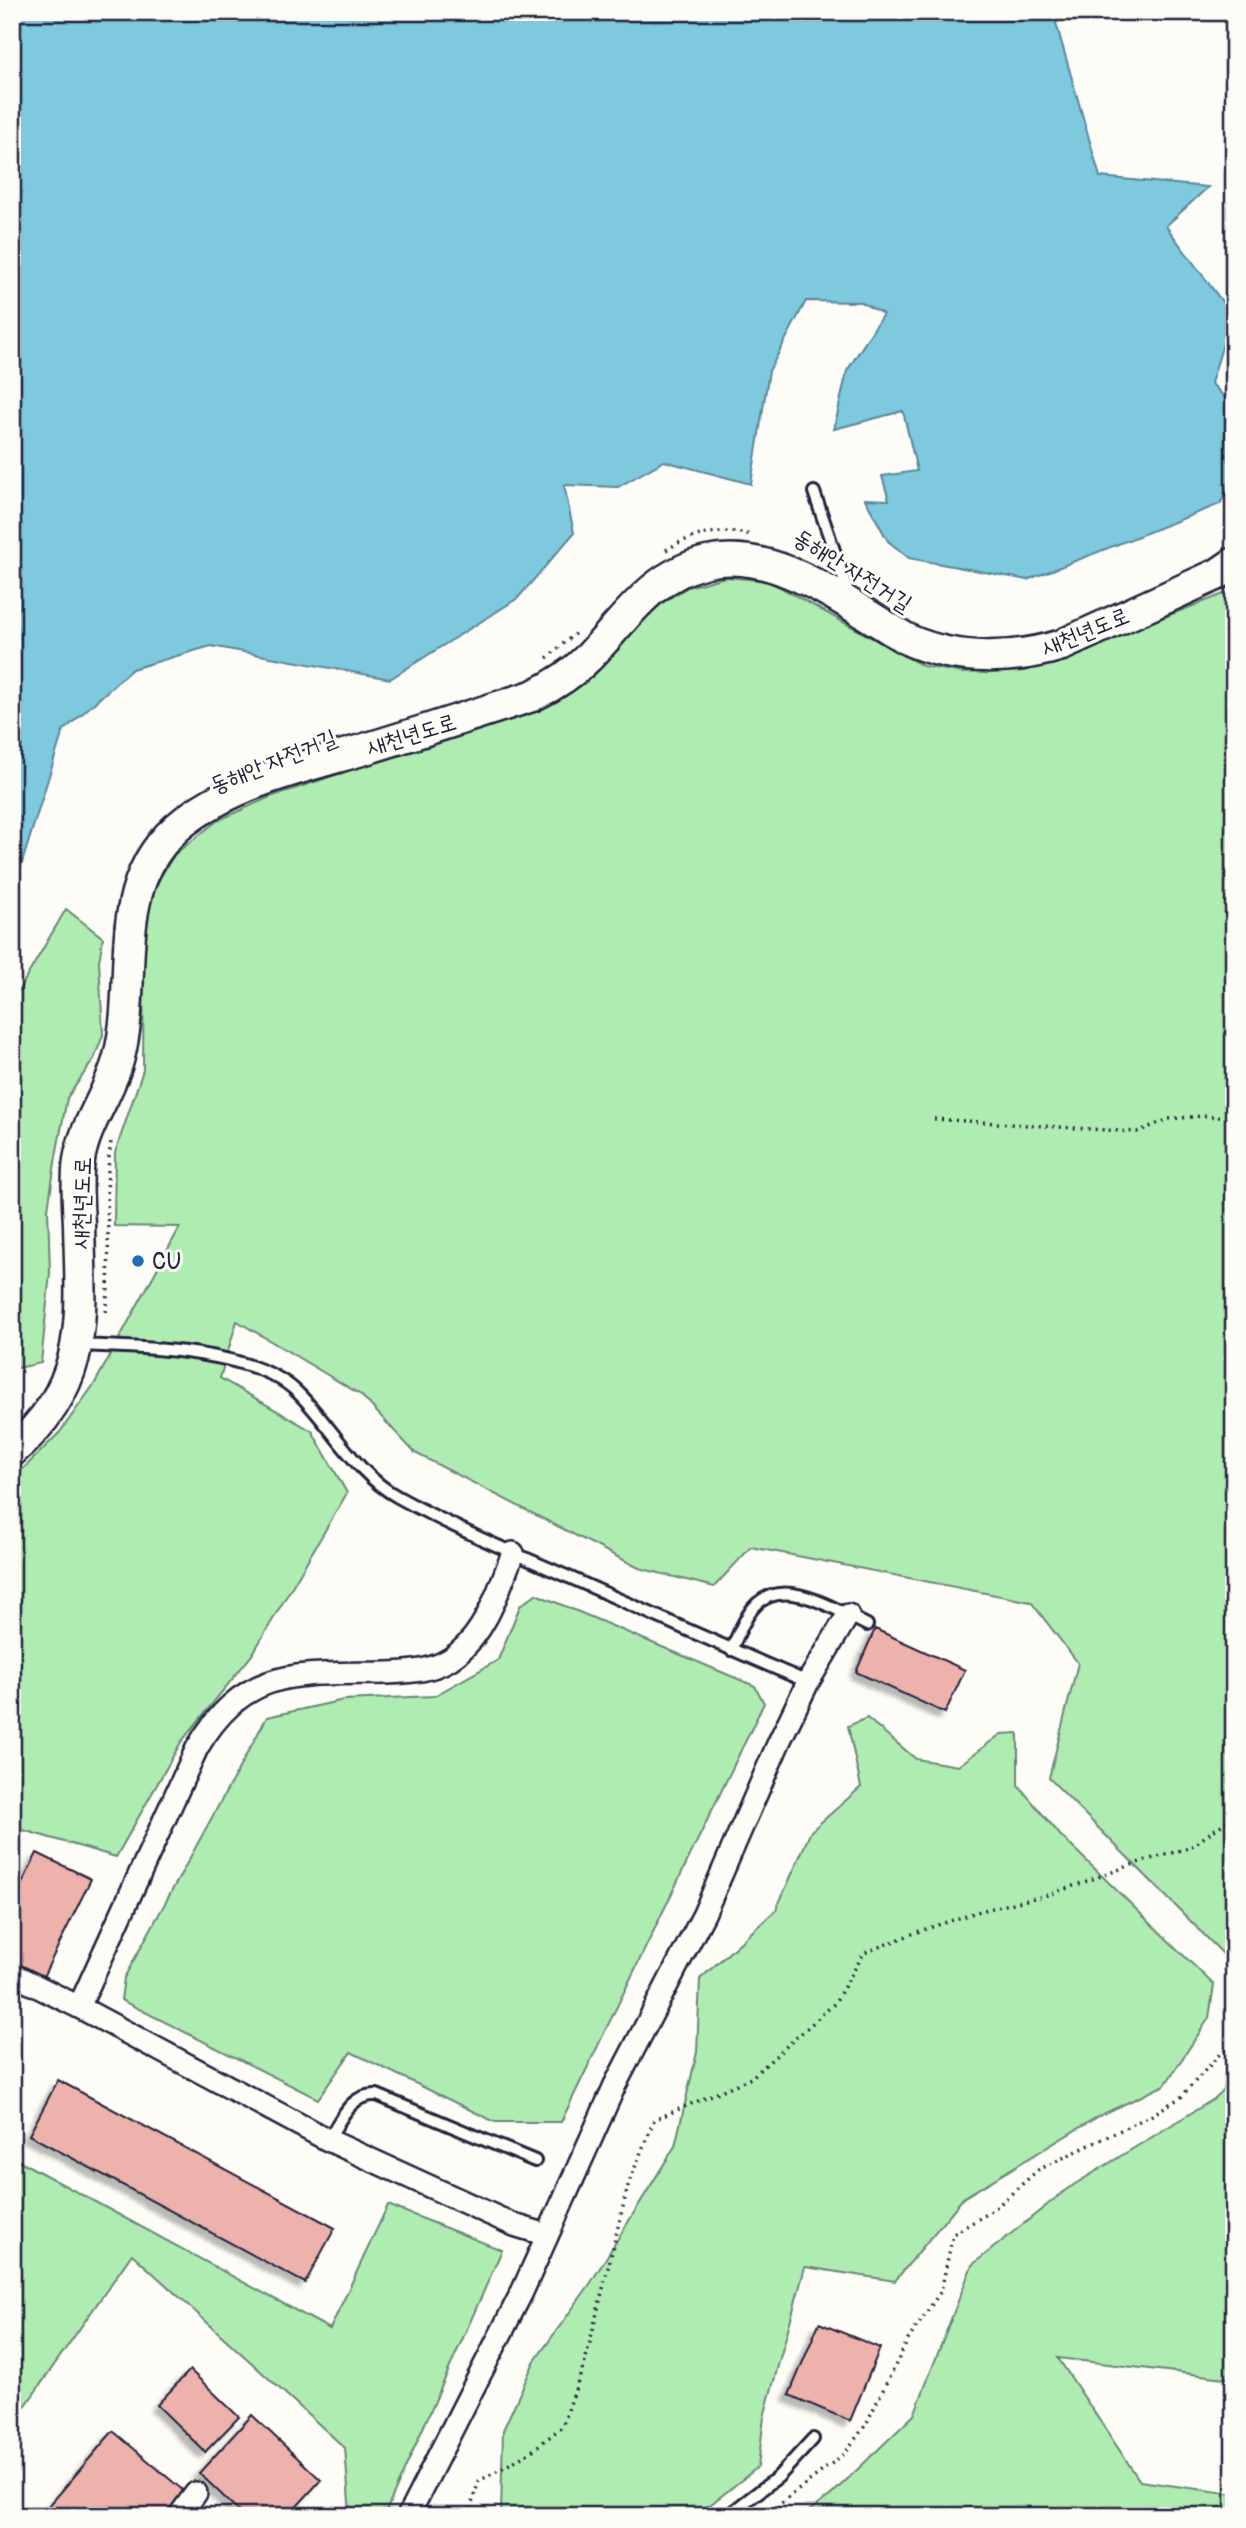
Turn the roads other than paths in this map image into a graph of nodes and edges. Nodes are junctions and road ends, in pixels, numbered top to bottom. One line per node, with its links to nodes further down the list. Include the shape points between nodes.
1 (814, 492): 3 (lane)
2 (1234, 563): 3 (street, 새천년도로, via 1062,645 1013,655 933,649 908,640)
3 (853, 606): 4 (street, 새천년도로, via 767,565 731,559 686,568 647,593 588,658 553,686 264,780 183,822 149,861 137,887 131,912 123,1044 79,1160 80,1317)
4 (88, 1345): 5 (street, 새천년도로, via 59,1395); 6 (lane, via 201,1355 272,1373 297,1392 376,1483)
5 (12, 1451)
6 (513, 1553): 9 (lane); 12 (street, via 480,1629 443,1664 412,1672 299,1675 254,1688 219,1715 197,1748)
7 (848, 1615): 8 (lane); 9 (lane, via 798,1594 772,1594 751,1610); 10 (street)
8 (867, 1625)
9 (732, 1650): 10 (lane)
10 (808, 1682): 15 (street, via 704,1914 615,2085)
11 (12, 1974): 12 (street)
12 (79, 2007): 13 (street)
13 (328, 2140): 14 (lane, via 353,2102 368,2094); 15 (street, via 514,2225)
14 (535, 2161)
15 (547, 2235): 19 (street)
16 (813, 2440): 20 (lane, via 778,2477)
17 (196, 2493): 18 (street)
18 (179, 2516)
19 (408, 2516)
20 (727, 2516)

